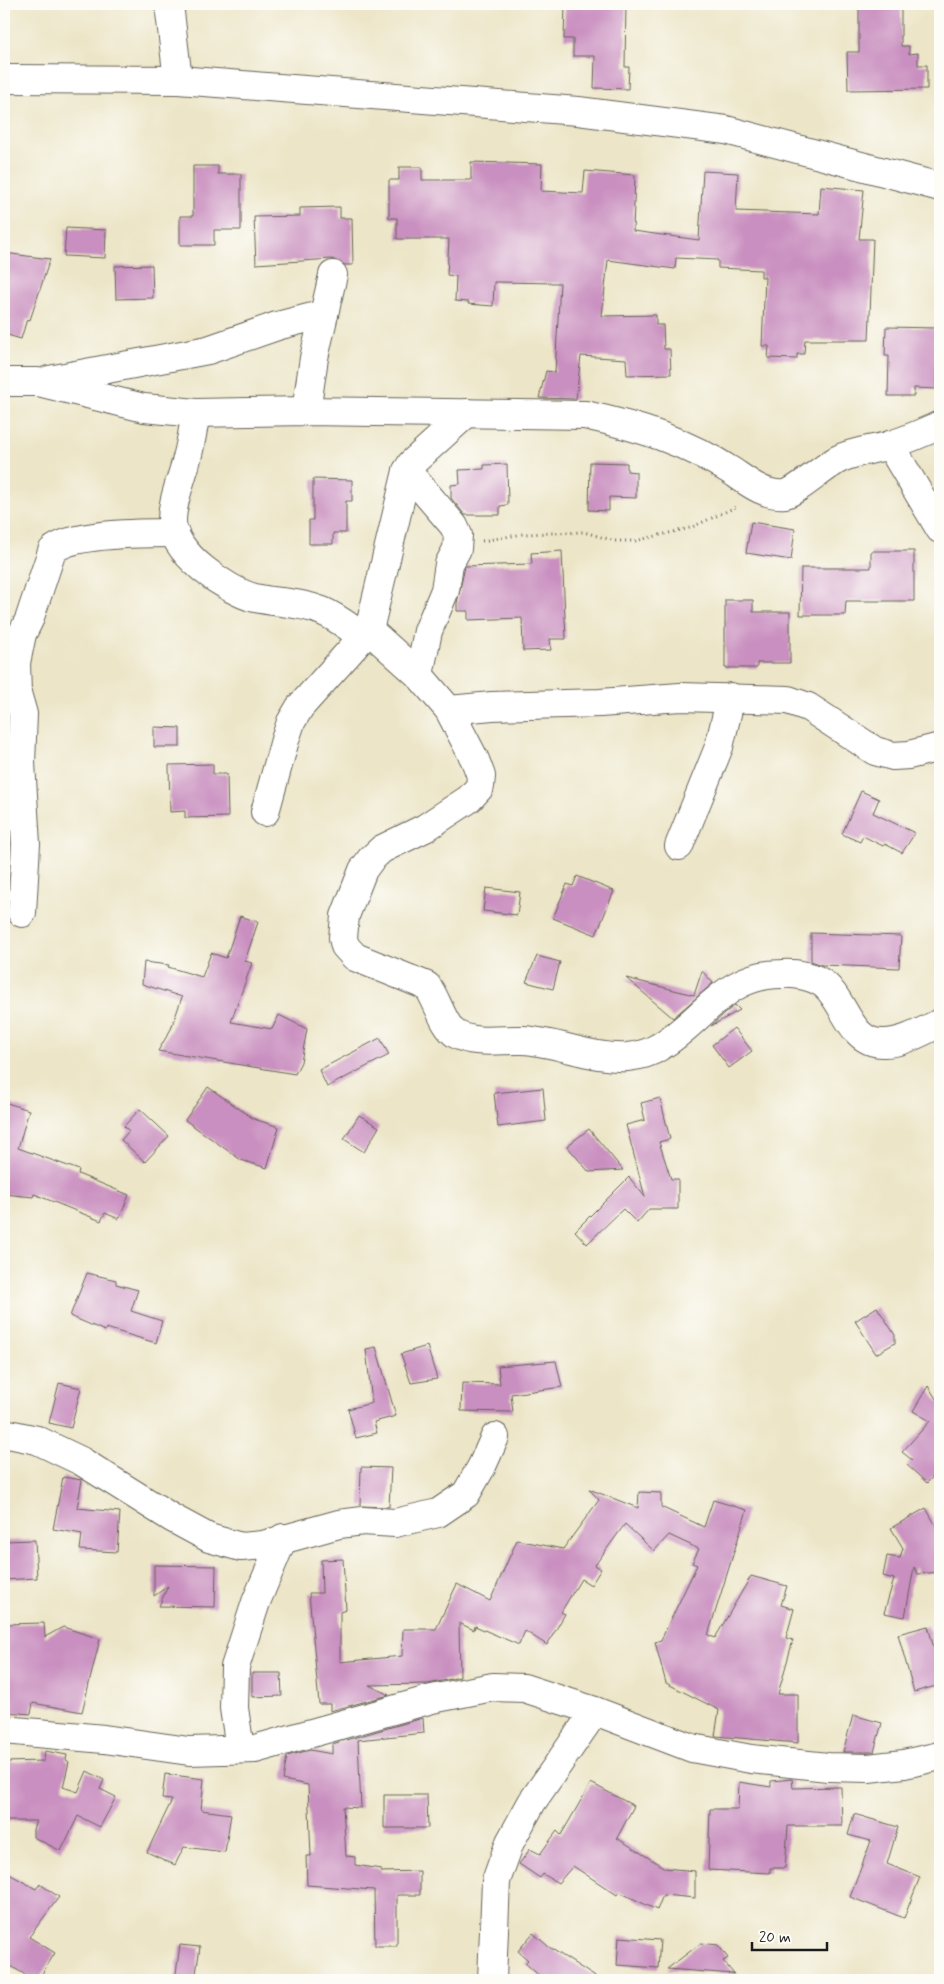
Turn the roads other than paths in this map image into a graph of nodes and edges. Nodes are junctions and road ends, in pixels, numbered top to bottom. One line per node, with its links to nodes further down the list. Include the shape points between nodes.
1 (169, 4): 3 (street)
2 (4, 79): 3 (street)
3 (178, 80): 4 (street, via 578,111 726,130)
4 (940, 187)
5 (333, 275): 6 (street)
6 (324, 314): 8 (street, via 208,350); 9 (street)
7 (4, 382): 8 (street)
8 (38, 382): 11 (street, via 144,408)
9 (306, 411): 10 (street); 11 (street)
10 (467, 413): 13 (street, via 585,415 630,425 671,438 757,488 773,493 791,493 840,458); 14 (street)
11 (196, 414): 16 (street, via 175,503 172,523)
12 (940, 425): 13 (street)
13 (890, 445): 15 (street)
14 (407, 471): 17 (street); 18 (street, via 458,535 445,590 428,631)
15 (940, 529)
16 (175, 532): 17 (street, via 177,541 191,557 236,591 254,598 304,605); 24 (street, via 105,536 59,544 52,551 22,634 16,663 17,693 23,714 21,763 26,844)
17 (366, 634): 18 (street); 22 (street, via 300,707 291,722)
18 (419, 675): 20 (street)
19 (732, 697): 20 (street); 21 (street, via 788,700 808,707 876,751 893,756); 23 (street, via 719,747)
20 (449, 710): 25 (street, via 479,768 480,787 454,809 370,858 349,900 343,938 345,946 355,957 427,986 450,1029 456,1034 475,1039 540,1041 611,1056 639,1055 659,1048 716,998 736,985 757,975 783,973 805,976 824,984 859,1035 868,1040 895,1042)
21 (940, 747)
22 (265, 812)
23 (679, 846)
24 (22, 913)
25 (940, 1023)
26 (4, 1433): 28 (street, via 37,1440 81,1461 208,1538 241,1547)
27 (495, 1437): 28 (street, via 466,1494 438,1513 395,1523 363,1521 339,1524)
28 (284, 1538): 31 (street, via 259,1595 235,1667 234,1708)
29 (594, 1711): 31 (street, via 524,1688 493,1687 432,1700 254,1749); 32 (street, via 692,1748 751,1759 868,1768); 33 (street, via 532,1802 510,1842 496,1881)
30 (4, 1730): 31 (street, via 104,1739 189,1752)
31 (240, 1749)
32 (940, 1756)
33 (492, 1980)

